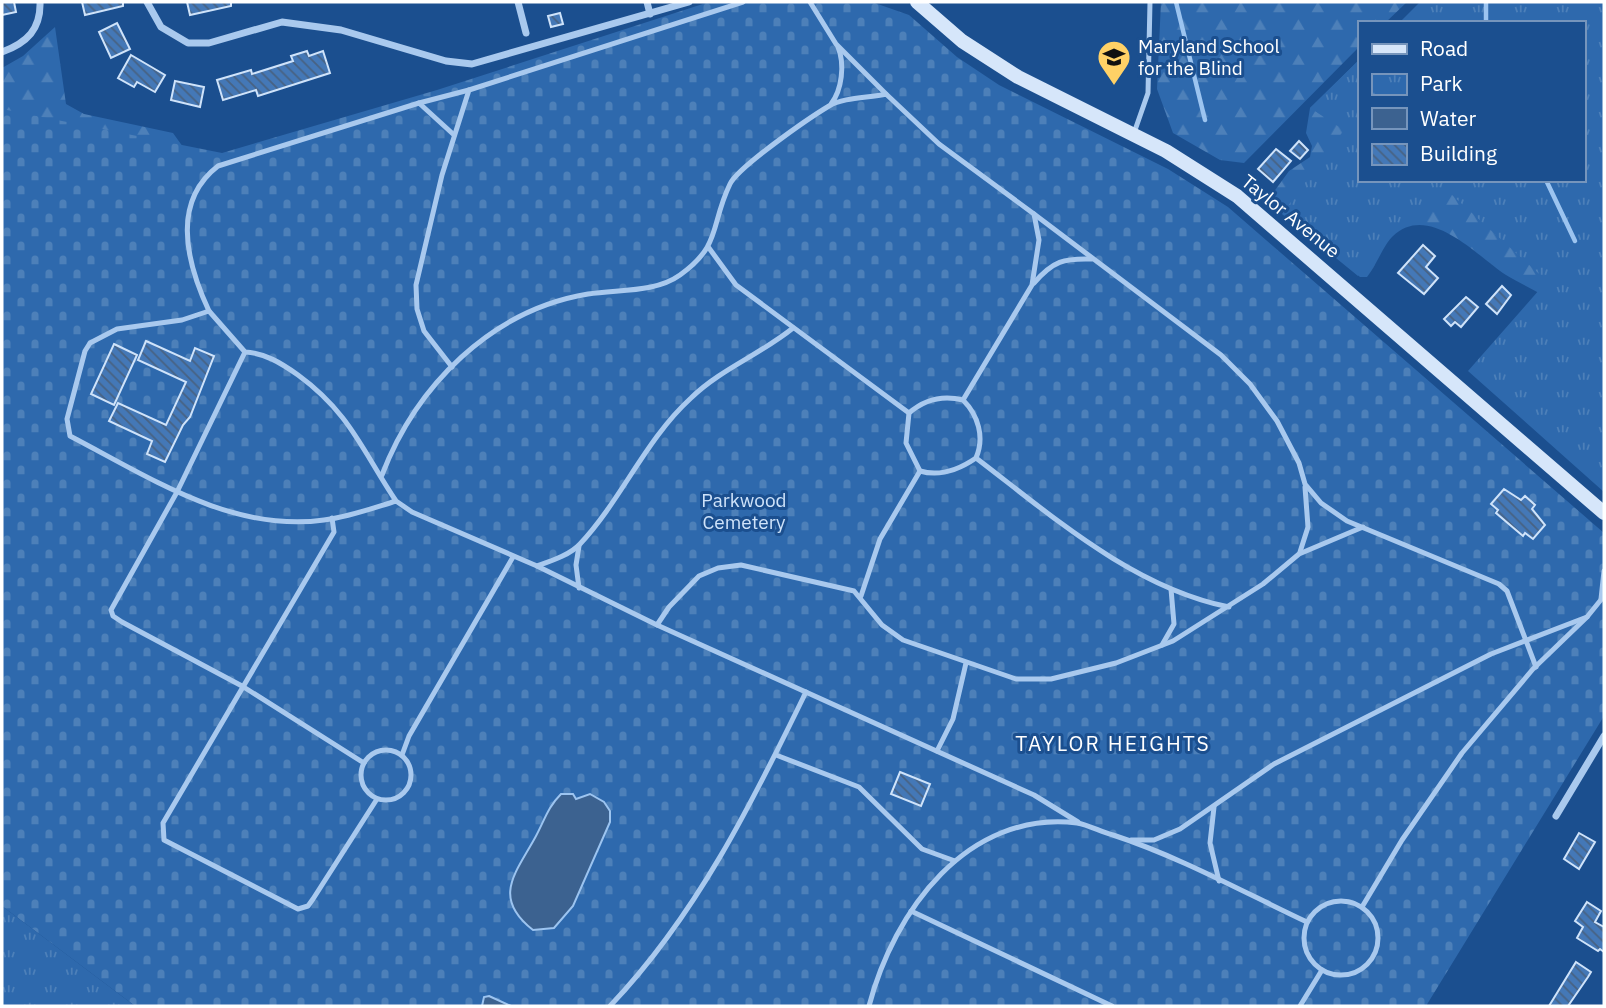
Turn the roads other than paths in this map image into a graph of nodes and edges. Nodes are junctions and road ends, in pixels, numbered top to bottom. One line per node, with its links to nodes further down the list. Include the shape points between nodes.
1 (40, 2): 13 (street, via 36,30 21,44)
2 (148, 2): 10 (street, via 161,27 188,43 218,41 282,22 341,30 446,61 472,64)
3 (518, 2): 11 (street)
4 (647, 2): 10 (street)
5 (689, 2): 10 (street)
6 (743, 2): 14 (lane)
7 (810, 2): 12 (lane)
8 (917, 2): 19 (main road, Taylor Avenue, via 962,41 1007,71)
9 (1150, 2): 19 (lane, via 1148,93)
10 (650, 14)
11 (526, 33)
12 (836, 44): 15 (lane); 17 (lane, via 841,67)
13 (2, 52)
14 (469, 90): 16 (lane); 18 (lane)
15 (886, 94): 17 (lane); 20 (lane, via 939,144)
16 (419, 103): 18 (lane); 24 (lane, via 236,159 205,177 192,196 186,223 188,254)
17 (831, 104): 21 (lane, via 738,173 724,196)
18 (453, 134): 27 (lane, via 418,266 416,296 424,331)
19 (1134, 134): 36 (main road, Taylor Avenue, via 1194,166 1253,208)
20 (1034, 214): 22 (lane); 23 (lane, via 1040,240)
21 (709, 248): 25 (lane, via 736,285); 27 (lane, via 668,283 586,294 516,317)
22 (1092, 259): 23 (lane, via 1066,258 1044,271); 33 (lane, via 1196,333 1250,384 1281,429)
23 (1032, 285): 28 (lane)
24 (209, 311): 26 (lane); 34 (lane, via 98,336 85,351 67,419 71,436)
25 (793, 328): 29 (lane); 39 (lane, via 691,397 656,435)
26 (245, 352): 32 (lane, via 282,363 323,392); 34 (lane)
27 (452, 366): 32 (lane, via 404,428)
28 (963, 400): 29 (lane, via 944,397 918,405); 30 (lane, via 972,409 979,429)
29 (909, 413): 31 (lane, via 906,443)
30 (976, 458): 31 (lane, via 951,470); 45 (lane, via 1099,548)
31 (920, 471): 46 (lane, via 880,539)
32 (382, 475): 35 (lane)
33 (1305, 484): 38 (lane, via 1334,513); 40 (lane, via 1308,527)
34 (177, 492): 37 (lane, via 261,520); 55 (lane, via 111,610 113,616)
35 (397, 500): 37 (lane); 41 (lane, via 412,512)
36 (1604, 513)
37 (332, 519): 55 (lane, via 334,532)
38 (1363, 527): 40 (lane); 51 (lane, via 1499,584 1512,600)
39 (579, 546): 42 (lane); 44 (lane)
40 (1299, 554): 48 (lane)
41 (513, 557): 42 (lane); 59 (lane)
42 (537, 566): 44 (lane)
43 (1604, 571): 47 (lane)
44 (579, 588): 50 (lane)
45 (1171, 589): 48 (lane); 52 (lane, via 1174,624)
46 (861, 596): 50 (lane, via 761,568 729,566 699,576); 53 (lane, via 892,634)
47 (1603, 597): 49 (lane)
48 (1229, 607): 52 (lane)
49 (1587, 617): 51 (lane); 54 (lane)
50 (657, 625): 56 (lane)
51 (1524, 640): 54 (lane); 63 (lane, via 1274,764)
52 (1161, 646): 53 (lane, via 1102,667 1038,681)
53 (966, 663): 58 (lane, via 953,719)
54 (1536, 667): 69 (lane, via 1462,753)
55 (242, 686): 61 (lane); 62 (lane, via 163,823 163,840 298,909 313,899)
56 (806, 692): 58 (lane); 60 (lane)
57 (1604, 736): 64 (street)
58 (937, 751): 65 (lane, via 1034,795)
59 (402, 755): 61 (lane, via 381,750); 62 (lane, via 411,766 411,781 404,793 391,800)
60 (776, 755): 67 (lane, via 859,787 922,849); 73 (lane, via 687,909)
61 (364, 763): 62 (lane, via 361,776)
62 (376, 799)
63 (1214, 807): 66 (lane, via 1154,840); 68 (lane, via 1210,843)
64 (1556, 816)
65 (1080, 824): 66 (lane); 67 (lane, via 1032,824 1007,831)
66 (1128, 840): 68 (lane)
67 (955, 861): 70 (lane, via 928,884)
68 (1219, 881): 71 (lane)
69 (1362, 907): 71 (lane, via 1331,902); 72 (lane, via 1379,936 1373,958 1344,976)
70 (911, 911): 74 (lane, via 888,951); 75 (lane)
71 (1307, 922): 72 (lane, via 1305,949)
72 (1322, 970): 76 (lane)
73 (610, 1006)
74 (869, 1006)
75 (1112, 1006)
76 (1300, 1006)

